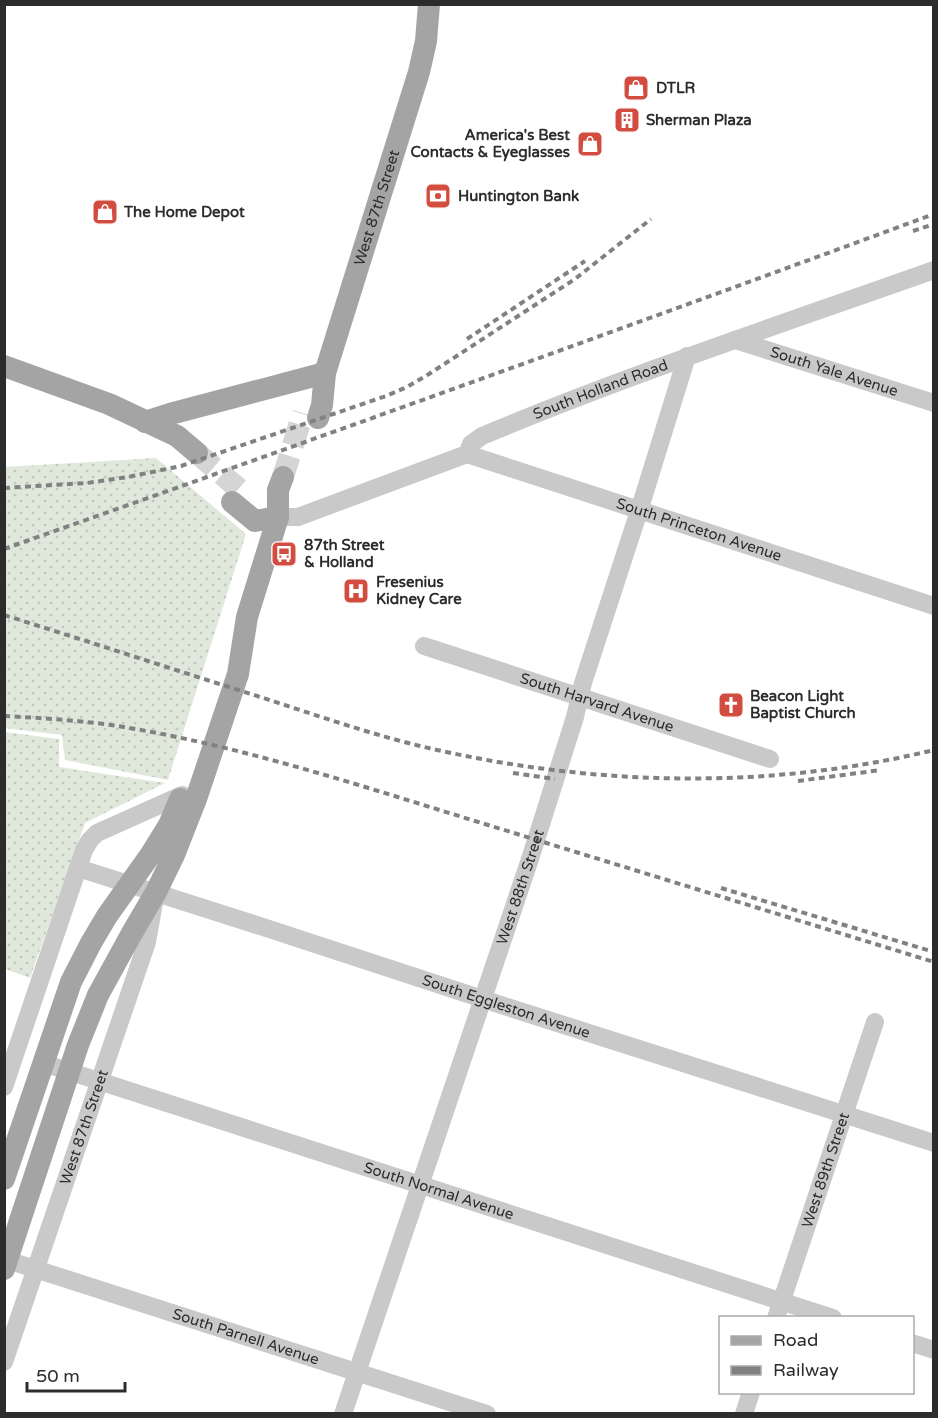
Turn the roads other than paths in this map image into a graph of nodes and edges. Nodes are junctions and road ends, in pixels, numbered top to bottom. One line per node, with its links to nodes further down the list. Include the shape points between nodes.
1 (429, 4): 6 (main road, West 87th Street, via 419,72)
2 (933, 270): 3 (street, South Holland Road)
3 (735, 340): 4 (street, South Holland Road); 7 (street, South Yale Avenue)
4 (687, 356): 10 (street, South Holland Road, via 482,436 471,444); 14 (street, West 88th Street)
5 (4, 366): 9 (main road, via 109,404)
6 (325, 373): 8 (main road, West 87th Street, via 322,405); 9 (main road)
7 (933, 403)
8 (310, 416)
9 (145, 422): 11 (main road, via 166,446)
10 (467, 454): 14 (street, South Princeton Avenue); 15 (street, South Holland Road, via 298,517)
11 (190, 457)
12 (290, 480): 15 (main road, West 87th Street, via 278,490)
13 (239, 500): 15 (main road)
14 (639, 511): 16 (street, South Princeton Avenue); 19 (street, West 88th Street)
15 (278, 517): 17 (main road, West 87th Street)
16 (933, 606)
17 (248, 617): 21 (main road, West 87th Street, via 223,669); 24 (main road, West 87th Street, via 237,674 196,799)
18 (424, 646): 19 (street, South Harvard Avenue)
19 (579, 697): 20 (street, South Harvard Avenue); 25 (street, West 88th Street)
20 (770, 759)
21 (182, 795): 22 (street, via 97,833 84,850); 23 (main road, West 87th Street, via 169,825)
22 (78, 868): 23 (street, South Eggleston Avenue); 29 (street)
23 (130, 884): 24 (street, South Eggleston Avenue); 27 (main road, West 87th Street, via 107,916 71,982)
24 (156, 892): 25 (street, South Eggleston Avenue); 28 (main road, West 87th Street, via 98,995); 30 (street, West 87th Street, via 147,942)
25 (482, 999): 31 (street, South Eggleston Avenue); 34 (street, West 88th Street)
26 (875, 1023): 31 (street, West 89th Street)
27 (43, 1063): 28 (street, South Normal Avenue); 33 (main road, West 87th Street)
28 (69, 1071): 30 (street, South Normal Avenue); 35 (main road, West 87th Street)
29 (6, 1077)
30 (100, 1081): 34 (street, South Normal Avenue); 36 (street, West 87th Street)
31 (844, 1114): 32 (street, South Eggleston Avenue); 37 (street, West 89th Street)
32 (933, 1143)
33 (4, 1179)
34 (420, 1184): 37 (street, South Normal Avenue); 42 (street, West 88th Street)
35 (5, 1263): 36 (street, South Parnell Avenue)
36 (36, 1269): 41 (street, West 87th Street); 42 (street, South Parnell Avenue)
37 (779, 1309): 38 (street, South Normal Avenue)
38 (826, 1316)
39 (914, 1344): 40 (street)
40 (933, 1350)
41 (4, 1362)
42 (357, 1372): 44 (street, West 88th Street); 45 (street, South Parnell Avenue)
43 (750, 1394): 46 (street)
44 (343, 1413)
45 (487, 1413)
46 (744, 1413)

